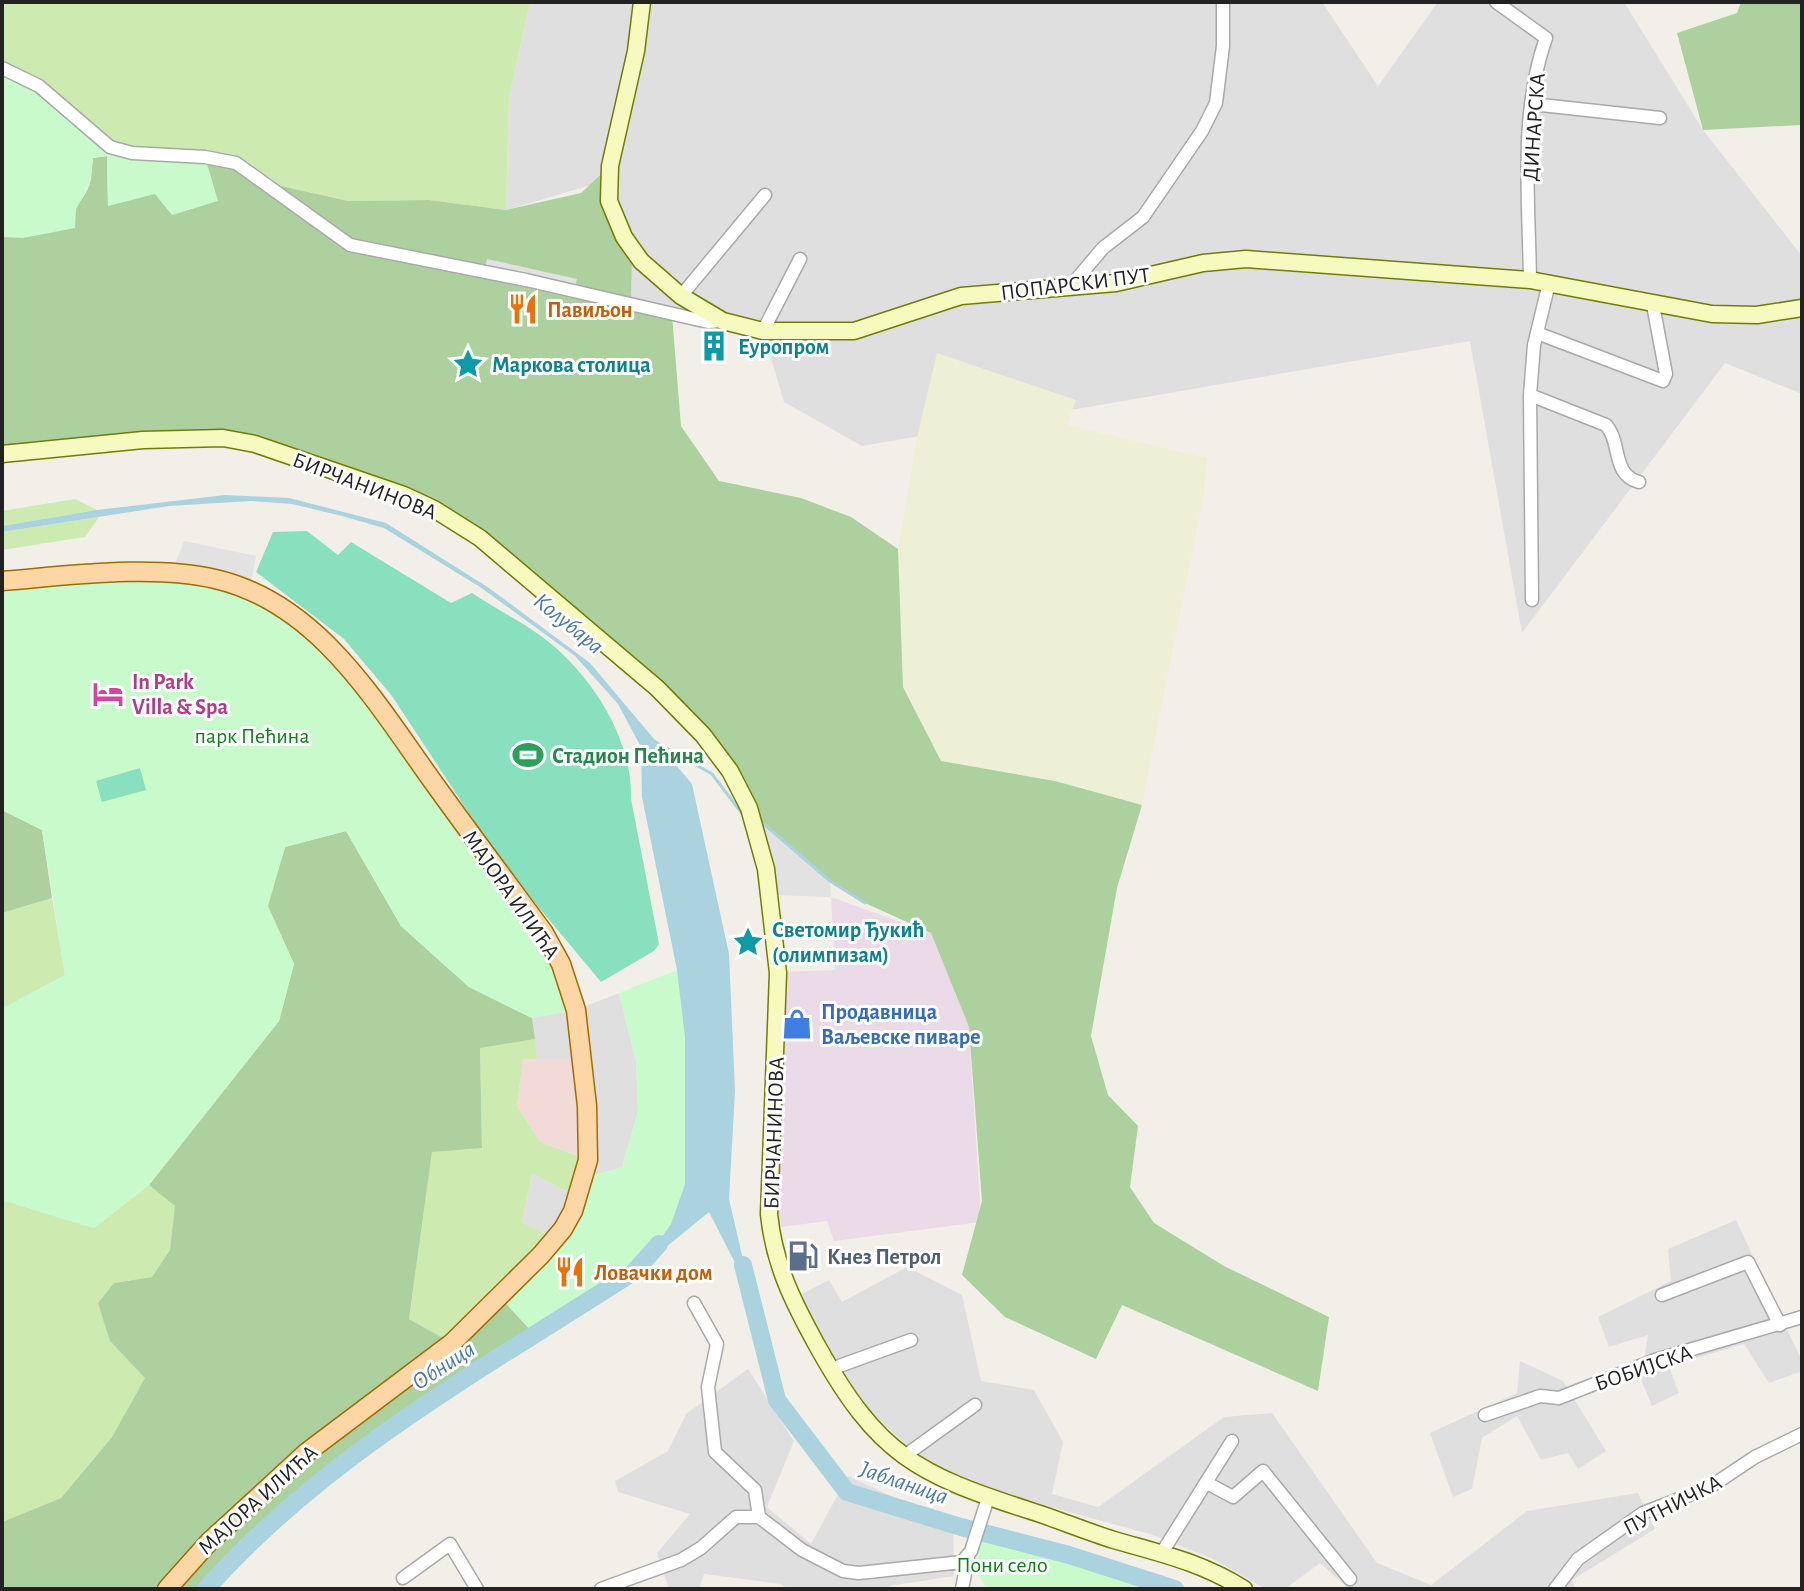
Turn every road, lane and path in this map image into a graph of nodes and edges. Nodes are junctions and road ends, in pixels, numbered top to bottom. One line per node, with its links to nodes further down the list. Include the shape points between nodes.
1 (642, 2): 12 (main road, ПОПАРСКИ ПУТ, via 610,166 609,201 632,249)
2 (1223, 2): 11 (street, via 1216,103 1202,131 1143,217 1103,248)
3 (1496, 2): 5 (street, ДИНАРСКА, via 1546,38 1535,70)
4 (2, 68): 15 (street, via 39,86 110,147 236,163 350,245)
5 (1532, 104): 6 (street); 9 (street, ДИНАРСКА)
6 (1660, 118)
7 (765, 195): 12 (street)
8 (800, 259): 16 (street)
9 (1530, 280): 10 (main road, ПОПАРСКИ ПУТ); 11 (main road, ПОПАРСКИ ПУТ, via 1246,259)
10 (1549, 283): 13 (main road, ПОПАРСКИ ПУТ); 17 (street)
11 (1070, 287): 16 (main road, ПОПАРСКИ ПУТ, via 953,298 864,330)
12 (681, 296): 15 (main road, ПОПАРСКИ ПУТ)
13 (1653, 305): 14 (main road, ПОПАРСКИ ПУТ, via 1731,316); 17 (street, via 1663,381)
14 (1802, 308)
15 (723, 321): 16 (main road, ПОПАРСКИ ПУТ)
16 (763, 331)
17 (1537, 333): 18 (street)
18 (1530, 395): 20 (street, via 1606,425 1621,469); 22 (street)
19 (2, 454): 28 (main road, БИРЧАНИНОВА, via 223,438 404,495 480,538 634,667 703,735 739,787 766,869 778,973 771,1241 786,1288)
20 (1639, 482)
21 (2, 581): 41 (main road, МАЈОРА ИЛИЋА, via 196,575 242,588 302,622 354,673 544,933 566,978 579,1029 588,1160 573,1211 555,1239 452,1343 270,1485 193,1557)
22 (1532, 600)
23 (1662, 1295): 26 (street, via 1748,1262)
24 (694, 1303): 36 (street, via 717,1344 708,1387 715,1452 755,1490)
25 (1802, 1317): 26 (street, БОБИЈСКА)
26 (1780, 1325): 30 (street, БОБИЈСКА, via 1655,1360 1559,1398 1540,1396)
27 (911, 1340): 28 (street)
28 (831, 1369): 33 (main road, БИРЧАНИНОВА, via 856,1408)
29 (975, 1405): 33 (street)
30 (1485, 1415)
31 (1802, 1434): 46 (street, ПУТНИЧКА, via 1710,1487 1643,1513 1578,1559)
32 (1232, 1441): 34 (street)
33 (903, 1457): 35 (main road, БИРЧАНИНОВА, via 945,1482)
34 (1207, 1483): 37 (street); 40 (street, via 1233,1497 1263,1471)
35 (988, 1498): 37 (main road, БИРЧАНИНОВА); 38 (street)
36 (759, 1517): 38 (street, via 802,1550 843,1571); 43 (street, via 736,1517 681,1560)
37 (1163, 1551): 45 (main road, БИРЧАНИНОВА)
38 (965, 1558): 44 (street)
39 (403, 1578): 42 (street, via 450,1544)
40 (1350, 1579)
41 (167, 1589)
42 (477, 1589)
43 (601, 1589)
44 (962, 1589)
45 (1244, 1589)
46 (1555, 1589)

